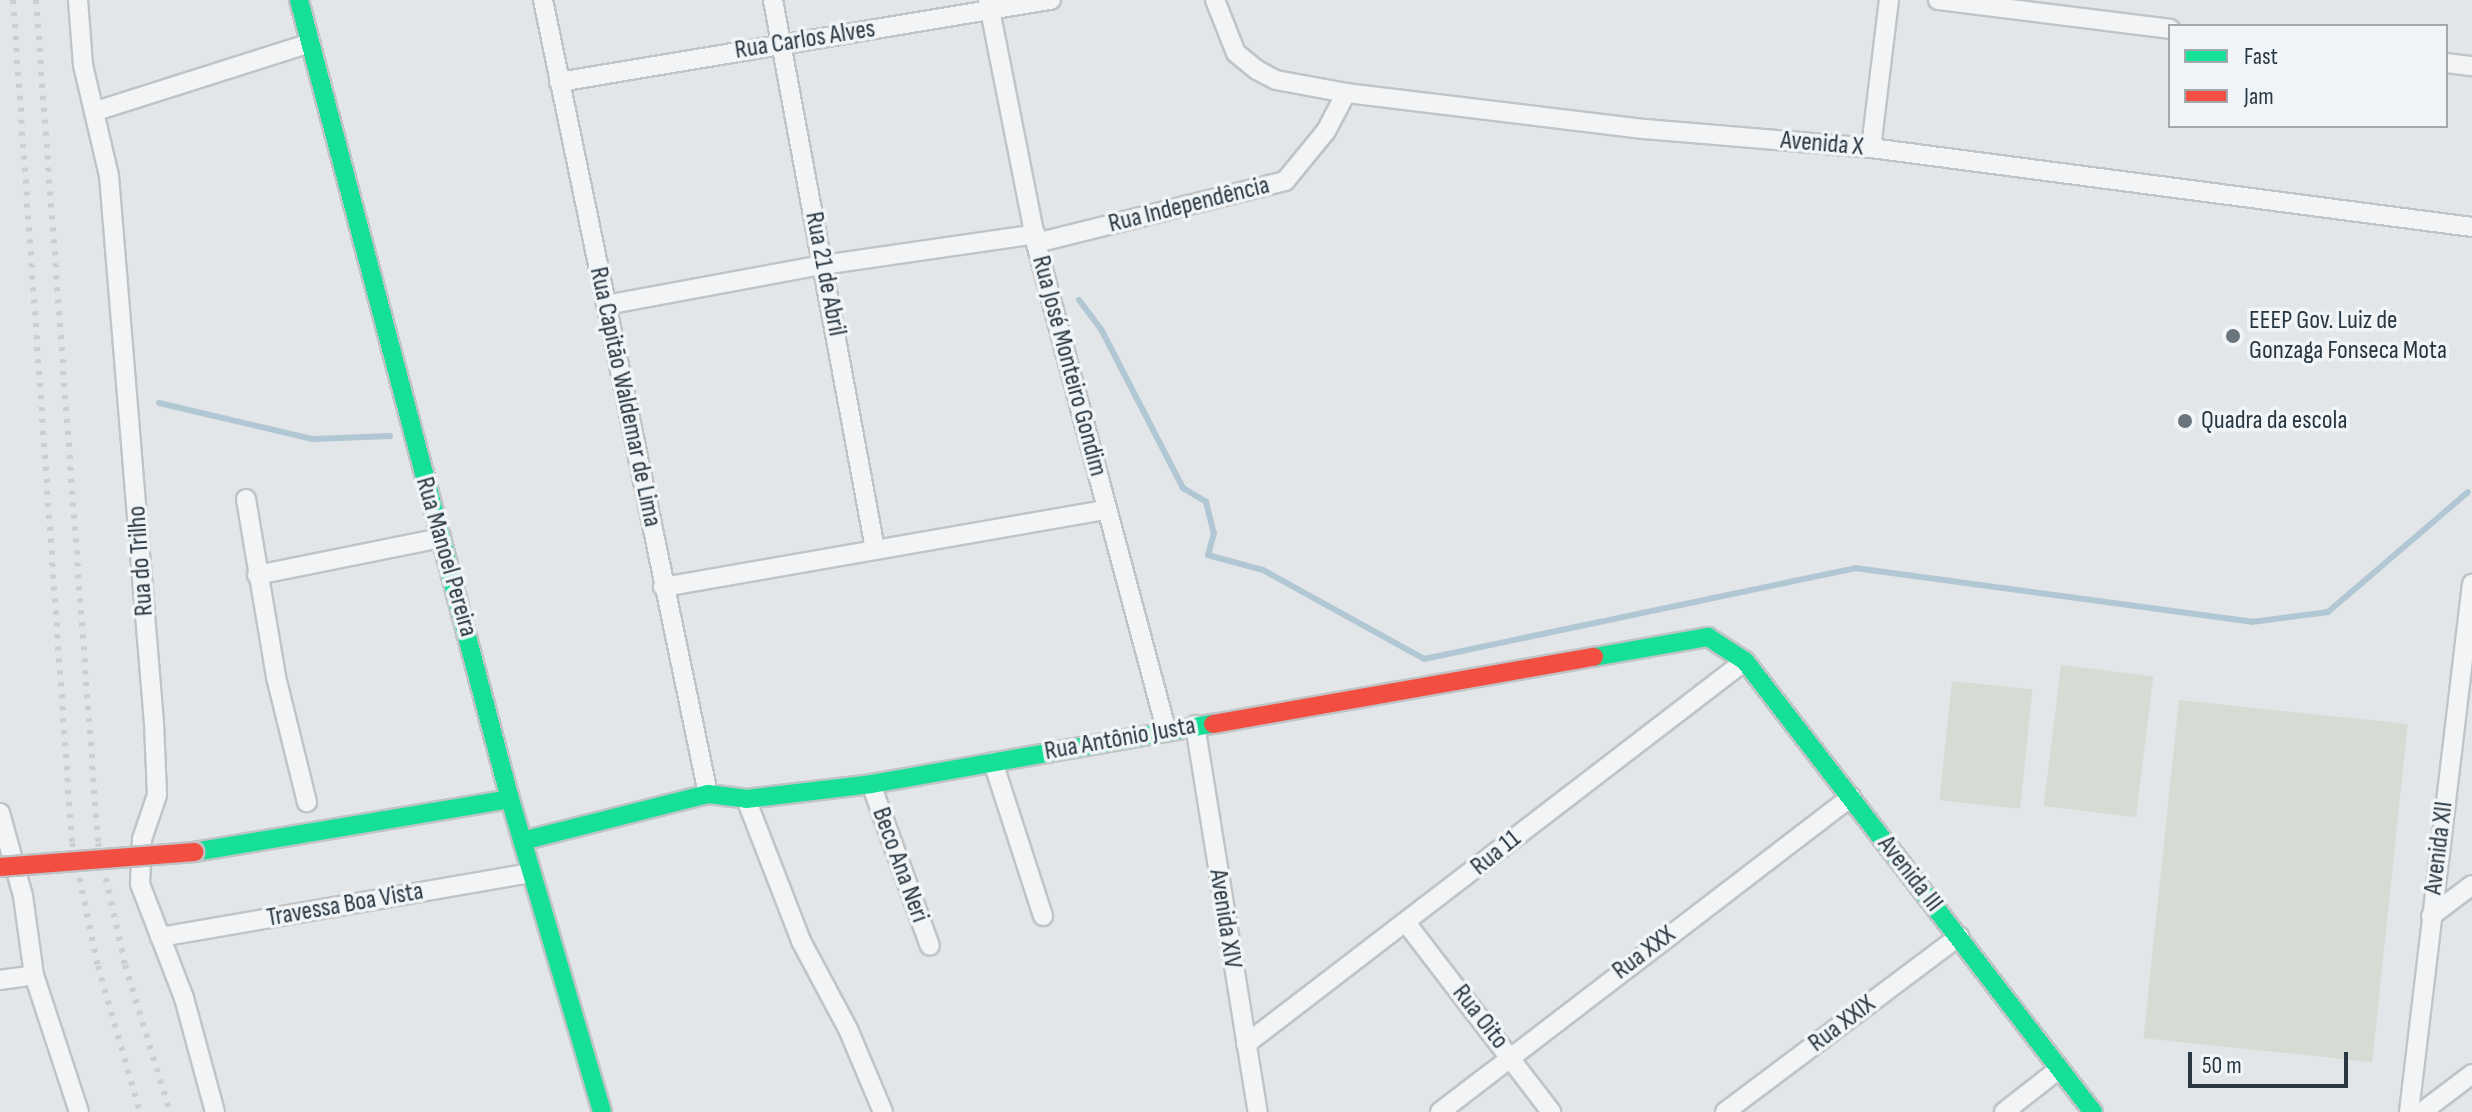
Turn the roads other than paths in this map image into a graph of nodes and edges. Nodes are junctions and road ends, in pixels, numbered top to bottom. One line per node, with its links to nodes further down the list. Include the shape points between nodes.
1 (78, 0): 18 (street, Rua do Trilho, via 83,65)
2 (299, 0): 12 (street, Rua Manoel Pereira)
3 (543, 0): 16 (street, Rua Capitão Waldemar de Lima)
4 (773, 0): 13 (street, Rua 21 de Abril)
5 (1051, 0): 9 (street, Rua Carlos Alves)
6 (1215, 0): 17 (street, Avenida X, via 1236,53 1257,70 1276,80)
7 (1889, 0): 19 (street)
8 (1938, 0): 10 (street)
9 (989, 5): 13 (street, Rua Carlos Alves); 21 (street, Rua José Monteiro Gondim)
10 (2019, 5): 11 (street)
11 (2168, 29)
12 (310, 43): 18 (street); 26 (street, Rua Manoel Pereira)
13 (782, 43): 16 (street, Rua Carlos Alves); 22 (street, Rua 21 de Abril)
14 (2448, 63): 15 (street)
15 (2472, 66)
16 (559, 82): 23 (street, Rua Capitão Waldemar de Lima)
17 (1346, 93): 19 (street, Avenida X, via 1645,129); 21 (street, Rua Independência, via 1326,131 1285,181)
18 (96, 111): 53 (street, Rua do Trilho, via 109,176 154,723 157,795 142,839 140,884)
19 (1871, 148): 20 (street, Avenida X)
20 (2472, 227)
21 (1036, 238): 22 (street, Rua Independência); 25 (street, Rua José Monteiro Gondim)
22 (822, 265): 23 (street, Rua Independência); 27 (street, Rua 21 de Abril)
23 (606, 305): 30 (street, Rua Capitão Waldemar de Lima)
24 (246, 499): 28 (street)
25 (1106, 510): 27 (street); 36 (street, Rua José Monteiro Gondim)
26 (441, 538): 28 (street); 41 (street, Rua Manoel Pereira)
27 (875, 549): 30 (street)
28 (257, 575): 43 (street)
29 (2472, 584): 34 (street, Avenida XII)
30 (663, 587): 39 (street, Rua Capitão Waldemar de Lima)
31 (1721, 642): 32 (street, Avenida III); 35 (street, Rua Antônio Justa, via 1693,636)
32 (1745, 661): 40 (street, Avenida III); 51 (street, Rua 11)
33 (2472, 699): 34 (street)
34 (2456, 711): 50 (street, Avenida XII)
35 (1195, 725): 36 (street, Rua Antônio Justa); 57 (street, Avenida XIV)
36 (1166, 729): 37 (street, Rua Antônio Justa)
37 (993, 762): 38 (street, Rua Antônio Justa); 49 (street)
38 (871, 784): 42 (street, Rua Antônio Justa); 54 (street, Beco Ana Neri)
39 (708, 794): 42 (street, Rua Antônio Justa); 45 (street, Rua Antônio Justa)
40 (1851, 797): 52 (street, Avenida III); 58 (street, Rua XXX)
41 (510, 799): 45 (street, Rua Manoel Pereira); 46 (street, bridge, via 194,852)
42 (746, 799): 64 (street, via 795,927 848,1029)
43 (307, 802)
44 (0, 813): 55 (street, via 23,896)
45 (522, 841): 47 (street, Rua Manoel Pereira)
46 (0, 867)
47 (530, 873): 53 (street, Travessa Boa Vista); 63 (street, Rua Manoel Pereira)
48 (2472, 885): 50 (street)
49 (1043, 916)
50 (2431, 916): 71 (street, Avenida XII)
51 (1407, 924): 57 (street, Rua 11); 58 (street, Rua Oito)
52 (1959, 936): 59 (street, Avenida III); 68 (street, Rua XXIX)
53 (160, 937): 62 (street, Rua do Trilho)
54 (930, 946)
55 (34, 975): 56 (street); 61 (street)
56 (0, 980)
57 (1246, 1044): 65 (street, Avenida XIV)
58 (1510, 1056): 66 (street, Rua XXX); 67 (street, Rua Oito)
59 (2059, 1069): 69 (street); 70 (street, Avenida III)
60 (2472, 1074): 72 (street)
61 (79, 1112)
62 (215, 1112)
63 (602, 1112)
64 (883, 1112)
65 (1258, 1112)
66 (1440, 1112)
67 (1551, 1112)
68 (1725, 1112)
69 (2004, 1112)
70 (2093, 1112)
71 (2409, 1112)
72 (2422, 1112)

